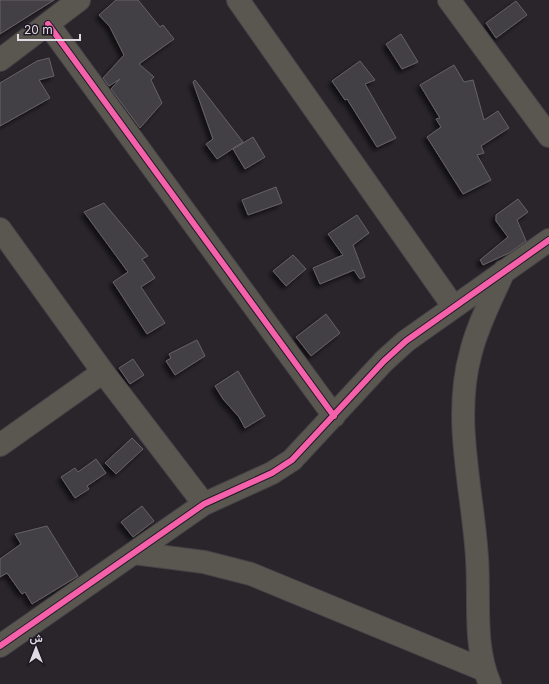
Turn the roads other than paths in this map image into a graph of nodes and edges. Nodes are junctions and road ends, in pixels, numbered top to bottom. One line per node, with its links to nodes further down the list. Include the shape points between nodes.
1 (79, 0): 4 (street)
2 (238, 0): 10 (street)
3 (449, 0): 6 (street)
4 (48, 24): 5 (street); 12 (street)
5 (0, 60)
6 (549, 136)
7 (0, 229): 11 (street)
8 (549, 240): 9 (street)
9 (504, 271): 10 (street); 17 (street, via 470,354 464,391 464,440 478,558 480,648)
10 (453, 306): 12 (street, via 406,341)
11 (103, 372): 13 (street); 14 (street)
12 (334, 416): 14 (street, via 312,440 272,473)
13 (0, 445)
14 (204, 504): 15 (street)
15 (134, 553): 16 (street); 17 (street, via 204,562 251,574)
16 (0, 646)
17 (487, 677)

